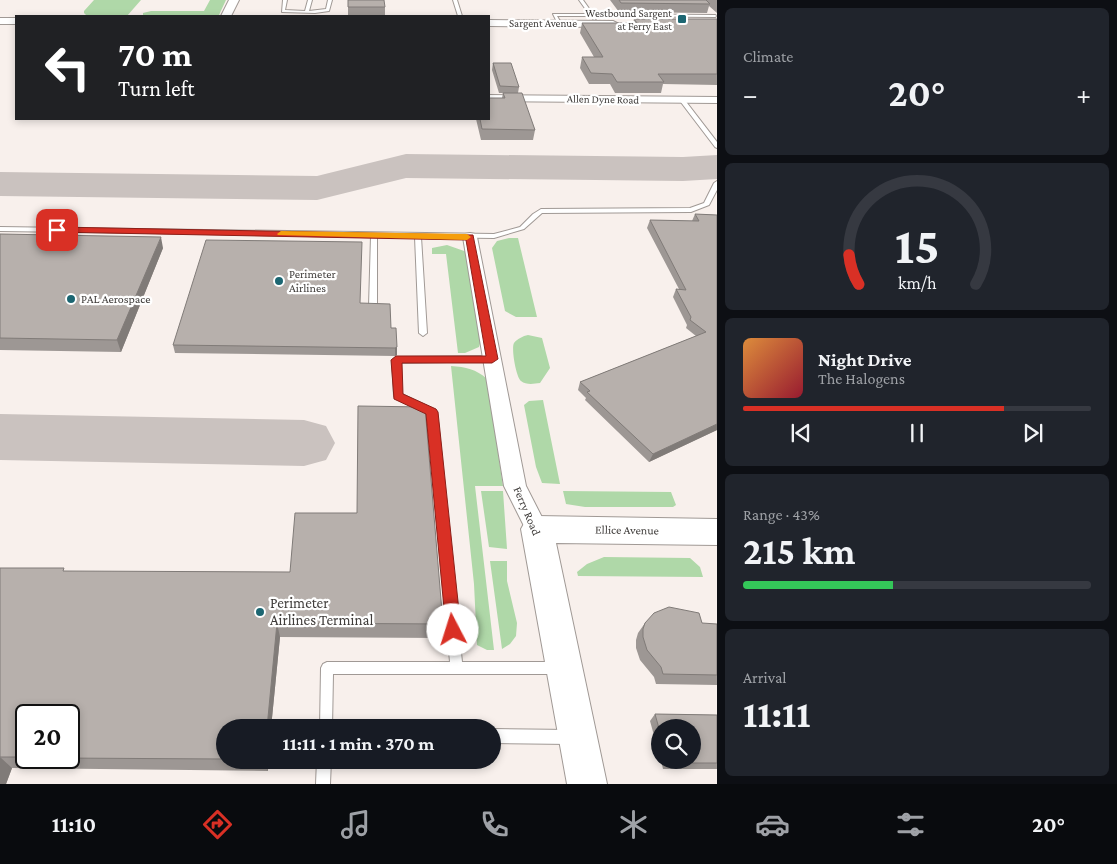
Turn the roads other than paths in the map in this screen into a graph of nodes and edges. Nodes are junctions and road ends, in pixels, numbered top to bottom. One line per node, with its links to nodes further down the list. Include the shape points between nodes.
1 (234, 0): 9 (street)
2 (285, 0): 8 (lane, via 283,11)
3 (310, 0): 8 (lane)
4 (330, 0): 8 (lane, via 327,11)
5 (455, 0): 10 (lane)
6 (581, 0): 11 (lane)
7 (709, 11): 12 (lane)
8 (307, 12)
9 (226, 15)
10 (460, 15)
11 (594, 19): 12 (street, Sargent Avenue); 15 (street, Sargent Avenue, via 558,23)
12 (716, 20)
13 (0, 21): 14 (street)
14 (15, 21)
15 (490, 23)
16 (490, 98): 17 (street, Allen Dyne Road)
17 (682, 100): 18 (street, Allen Dyne Road); 19 (lane)
18 (717, 100)
19 (717, 146)
20 (717, 183): 24 (lane, via 707,204 692,210 541,211 515,231)
21 (0, 229): 22 (lane)
22 (374, 235): 23 (lane); 25 (lane)
23 (418, 236): 24 (lane); 26 (lane)
24 (470, 237): 27 (street, Ferry Road)
25 (373, 306)
26 (423, 333)
27 (492, 359): 28 (street, Ferry Road, via 515,486); 30 (lane, via 396,360 398,396 432,412)
28 (537, 529): 29 (main road, Ellice Avenue); 31 (main road, Ferry Road)
29 (717, 532)
30 (457, 668): 31 (lane); 32 (lane, via 327,668)
31 (564, 668): 34 (main road, Ferry Road)
32 (326, 719)
33 (501, 736): 34 (lane)
34 (578, 737): 37 (main road, Ferry Road)
35 (324, 769): 36 (lane)
36 (324, 784)
37 (586, 784)

